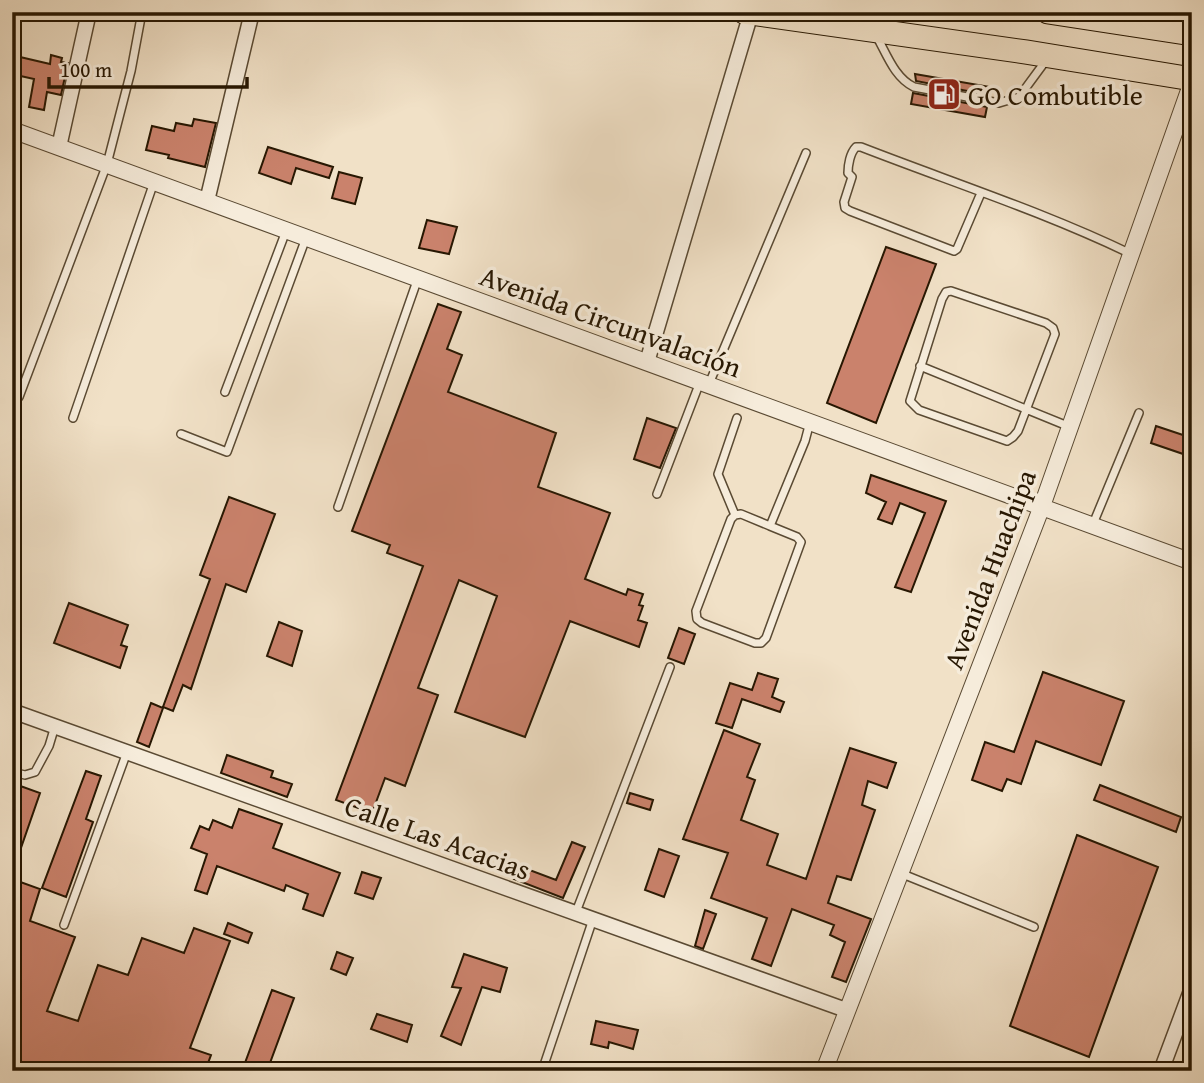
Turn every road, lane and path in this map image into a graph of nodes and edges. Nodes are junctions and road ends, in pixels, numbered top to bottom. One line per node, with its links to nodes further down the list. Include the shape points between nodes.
1 (89, 12): 13 (street)
2 (142, 12): 15 (lane)
3 (252, 12): 18 (street)
4 (744, 12): 6 (highway)
5 (1048, 12): 8 (highway)
6 (751, 13): 7 (highway); 23 (street)
7 (874, 30): 9 (highway); 9 (lane, via 905,83 999,103 1019,97)
8 (1192, 34)
9 (1049, 56): 10 (highway)
10 (1192, 81): 11 (street, Avenida Huachipa)
11 (1185, 123): 21 (street, Avenida Huachipa)
12 (14, 135): 13 (street, Avenida Circunvalación)
13 (59, 147): 15 (street, Avenida Circunvalación)
14 (806, 153): 25 (lane)
15 (107, 164): 16 (street, Avenida Circunvalación); 27 (lane)
16 (155, 182): 18 (street, Avenida Circunvalación); 30 (lane)
17 (981, 193): 17 (lane, via 856,147 848,167 852,177 844,202 850,211 954,251); 21 (lane)
18 (207, 201): 19 (street, Avenida Circunvalación)
19 (286, 230): 20 (street, Avenida Circunvalación); 26 (lane)
20 (306, 237): 22 (street, Avenida Circunvalación); 34 (lane, via 227,452)
21 (1131, 254): 33 (street, Avenida Huachipa)
22 (418, 278): 23 (street, Avenida Circunvalación); 37 (lane)
23 (648, 362): 25 (street, Avenida Circunvalación)
24 (920, 366): 28 (lane); 28 (lane, via 910,401 919,410 1007,441); 28 (lane, via 946,292 1046,323 1055,334)
25 (704, 383): 32 (street, Avenida Circunvalación); 35 (lane)
26 (225, 392)
27 (19, 397)
28 (1026, 410): 33 (lane)
29 (1139, 413): 39 (lane)
30 (73, 418)
31 (737, 418): 38 (lane, via 718,474)
32 (810, 421): 36 (street, Avenida Circunvalación); 40 (lane)
33 (1070, 427): 36 (street, Avenida Huachipa)
34 (181, 434)
35 (657, 495)
36 (1042, 506): 39 (street, Avenida Circunvalación); 47 (street, Avenida Huachipa)
37 (338, 507)
38 (735, 515): 40 (lane); 40 (lane, via 696,611 697,619 755,643 766,638 801,542)
39 (1093, 525): 41 (street, Avenida Circunvalación)
40 (770, 526)
41 (1192, 562)
42 (670, 667): 48 (lane)
43 (12, 711): 44 (street, Calle Las Acacias)
44 (55, 725): 45 (street, Calle Las Acacias); 46 (lane, via 35,772)
45 (127, 751): 48 (street, Calle Las Acacias); 50 (lane)
46 (12, 772)
47 (900, 873): 51 (lane); 53 (street, Avenida Huachipa)
48 (576, 912): 49 (street, Calle Las Acacias)
49 (593, 919): 53 (street, Calle Las Acacias); 54 (lane)
50 (64, 925)
51 (1034, 927)
52 (1192, 988): 56 (street)
53 (846, 1010): 55 (street, Avenida Huachipa)
54 (542, 1071)
55 (824, 1071)
56 (1161, 1071)

